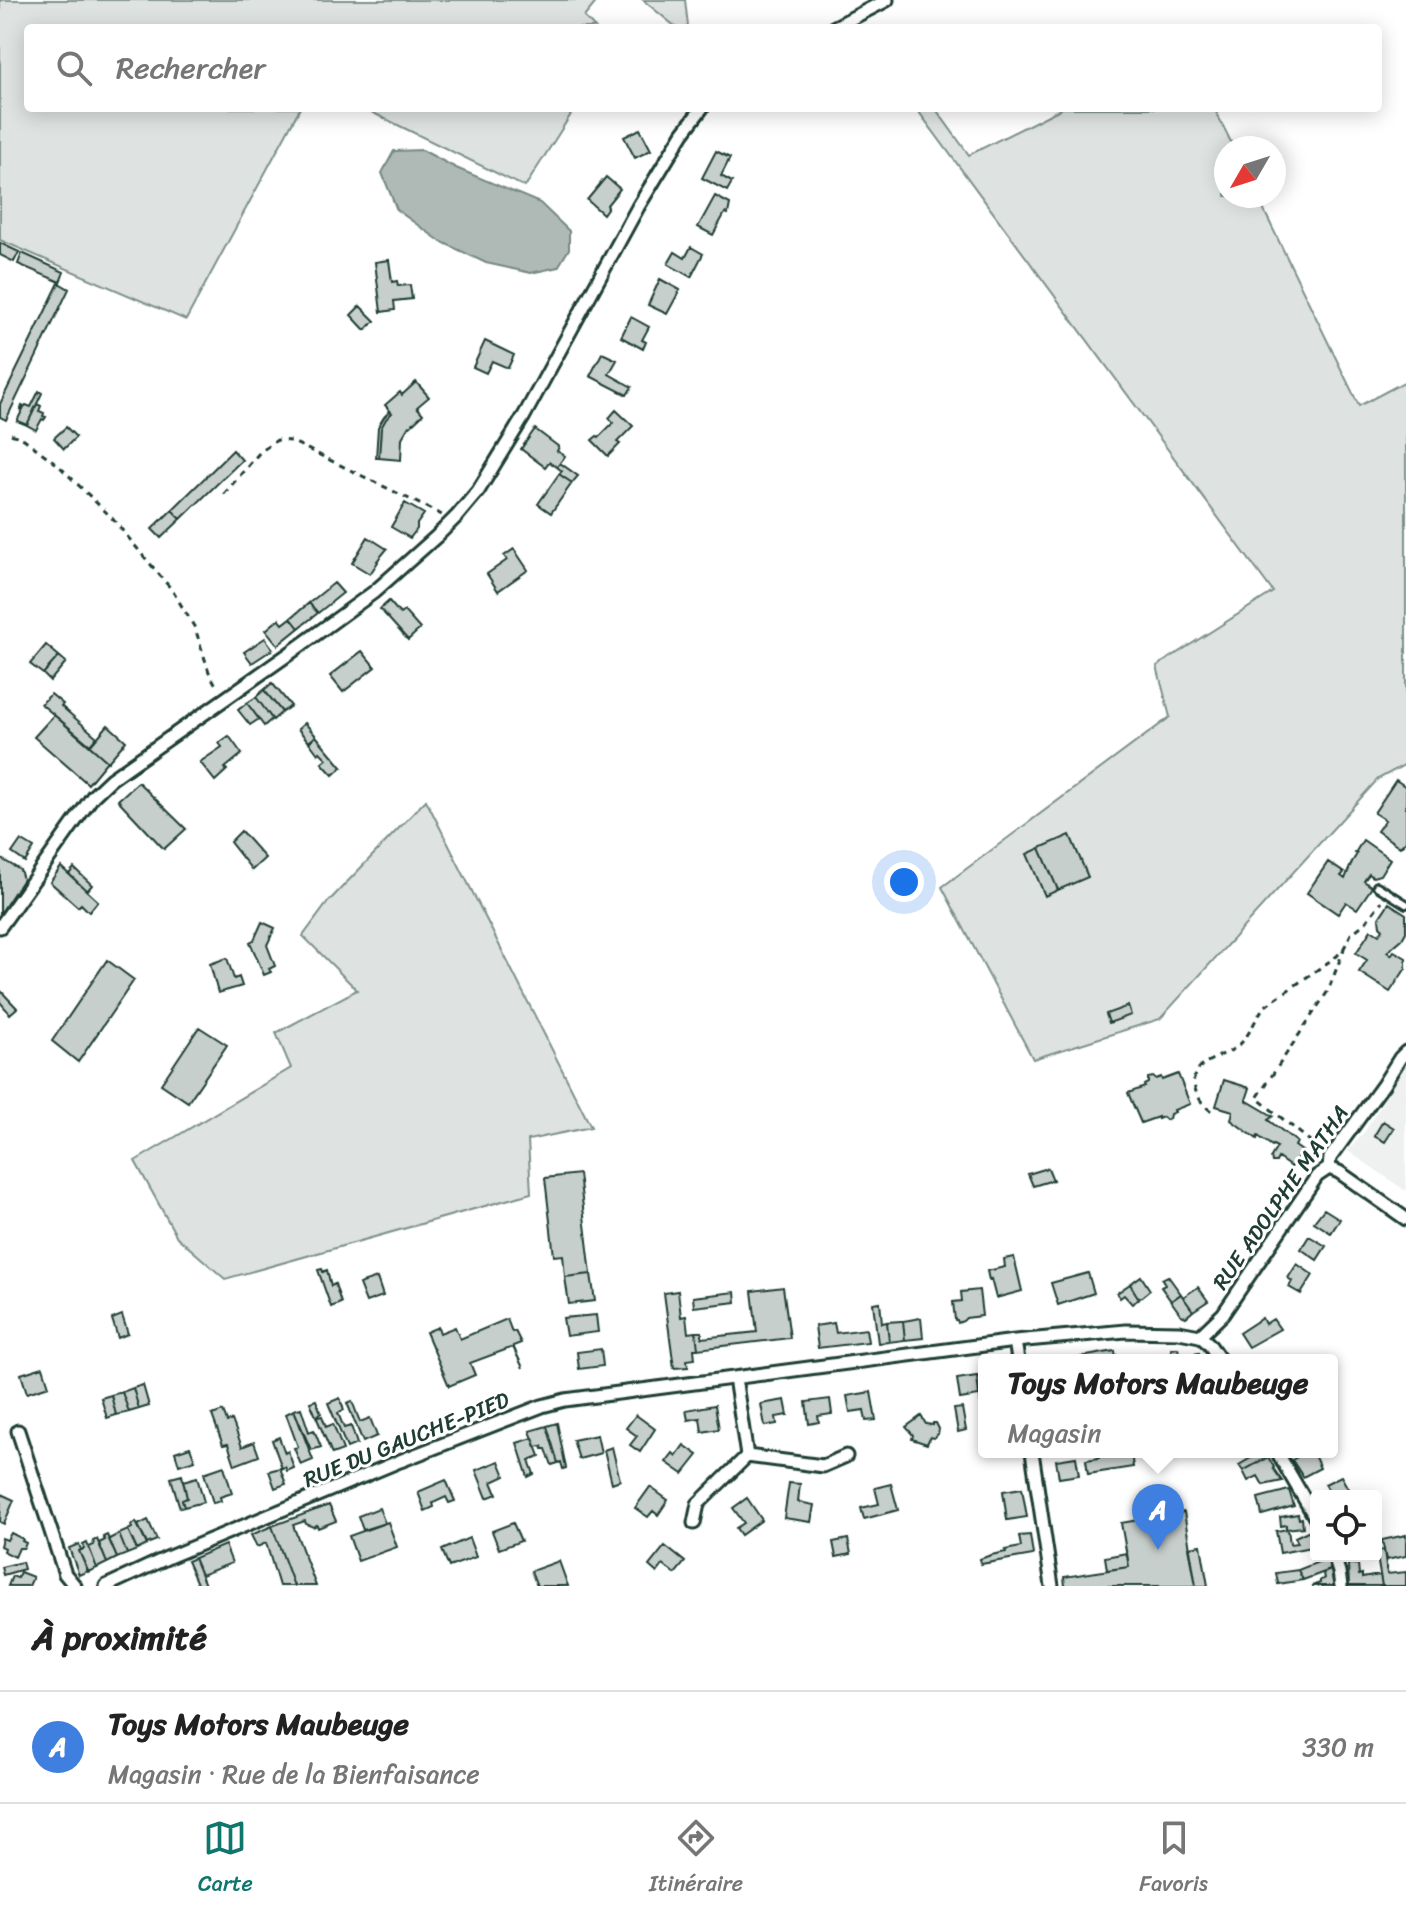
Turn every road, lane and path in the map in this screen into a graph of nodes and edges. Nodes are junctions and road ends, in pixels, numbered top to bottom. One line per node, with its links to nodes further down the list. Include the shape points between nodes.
1 (887, 0): 2 (street)
2 (841, 24)
3 (699, 112): 6 (street, via 638,207 509,441)
4 (11, 434): 7 (path, via 57,464 111,517 172,590 195,628)
5 (224, 494): 6 (path, via 260,452 277,440 291,441)
6 (452, 521): 7 (street, via 374,592)
7 (224, 699): 11 (street, via 93,796)
8 (1377, 886): 9 (lane)
9 (1388, 893): 10 (lane); 12 (path)
10 (1406, 904)
11 (0, 927)
12 (1344, 948): 14 (path, via 1264,1007 1231,1052 1198,1068 1193,1078 1196,1094); 15 (path, via 1328,991 1257,1098)
13 (1406, 1052): 15 (street, RUE ADOLPHE MATHA)
14 (1211, 1111)
15 (1330, 1163): 16 (street); 17 (street, RUE ADOLPHE MATHA, via 1223,1314)
16 (1406, 1219)
17 (1200, 1336): 18 (street, RUE DU GAUCHE-PIED, via 1126,1331); 20 (street)
18 (1015, 1341): 19 (street); 21 (street, RUE DU GAUCHE-PIED)
19 (1017, 1354)
20 (1216, 1354)
21 (735, 1378): 23 (street); 31 (street, RUE DU GAUCHE-PIED, via 542,1406)
22 (18, 1431): 30 (street, via 65,1574)
23 (747, 1456): 24 (street, via 823,1466); 28 (street, via 698,1504)
24 (846, 1456)
25 (1033, 1458): 32 (street)
26 (1280, 1458): 27 (street)
27 (1310, 1509)
28 (694, 1523)
29 (1335, 1562): 33 (street)
30 (75, 1586)
31 (106, 1586)
32 (1052, 1586)
33 (1341, 1586)

